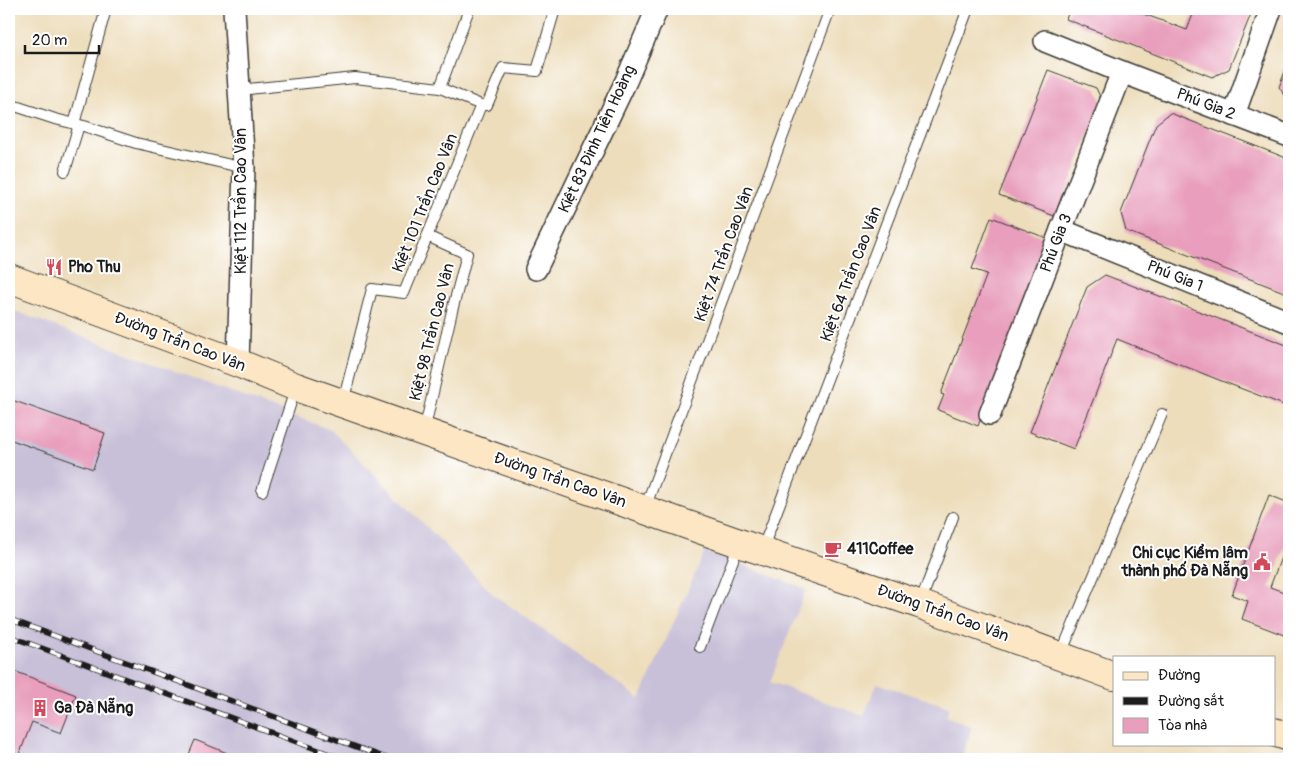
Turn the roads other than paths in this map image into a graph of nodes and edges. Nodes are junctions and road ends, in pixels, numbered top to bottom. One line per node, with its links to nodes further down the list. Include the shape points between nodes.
1 (106, 9): 16 (lane)
2 (234, 9): 12 (street, Kiệt 112 Trần Cao Vân)
3 (469, 9): 11 (lane)
4 (555, 9): 14 (lane, Kiệt 101 Trần Cao Vân, via 537,71 503,68 488,105)
5 (657, 9): 22 (street, Kiệt 83 Đinh Tiên Hoàng)
6 (830, 9): 32 (lane, Kiệt 74 Trần Cao Vân)
7 (968, 9): 34 (lane, Kiệt 64 Trần Cao Vân)
8 (1271, 9): 15 (street)
9 (1045, 41): 10 (street, Phú Gia 2)
10 (1122, 72): 15 (street, Phú Gia 2); 20 (street, Phú Gia 3)
11 (440, 88): 12 (lane, via 355,78); 14 (lane)
12 (239, 90): 18 (street, Kiệt 112 Trần Cao Vân)
13 (9, 104): 16 (lane)
14 (481, 105): 21 (lane, Kiệt 101 Trần Cao Vân)
15 (1234, 115): 17 (street, Phú Gia 2)
16 (77, 124): 18 (lane, via 136,143); 19 (lane)
17 (1289, 136)
18 (244, 168): 25 (street, Kiệt 112 Trần Cao Vân)
19 (65, 171)
20 (1061, 230): 24 (street, Phú Gia 1); 28 (street, Phú Gia 3)
21 (427, 236): 27 (lane, Kiệt 101 Trần Cao Vân, via 404,293 372,289); 30 (lane, Kiệt 98 Trần Cao Vân, via 467,254)
22 (536, 269)
23 (9, 278): 25 (main road, Đường Trần Cao Vân)
24 (1289, 322)
25 (238, 364): 26 (main road, Đường Trần Cao Vân)
26 (296, 387): 27 (main road, Đường Trần Cao Vân); 31 (lane)
27 (343, 403): 30 (main road, Đường Trần Cao Vân)
28 (990, 414)
29 (1162, 414): 37 (lane)
30 (424, 432): 32 (main road, Đường Trần Cao Vân)
31 (262, 491)
32 (645, 509): 34 (main road, Đường Trần Cao Vân)
33 (953, 517): 35 (lane)
34 (750, 547): 35 (main road, Đường Trần Cao Vân); 36 (lane, Kiệt 64 Trần Cao Vân)
35 (919, 604): 37 (main road, Đường Trần Cao Vân)
36 (700, 647)
37 (1060, 656): 38 (main road, Đường Trần Cao Vân)
38 (1113, 676)
39 (1276, 733): 40 (main road)
40 (1289, 738)

